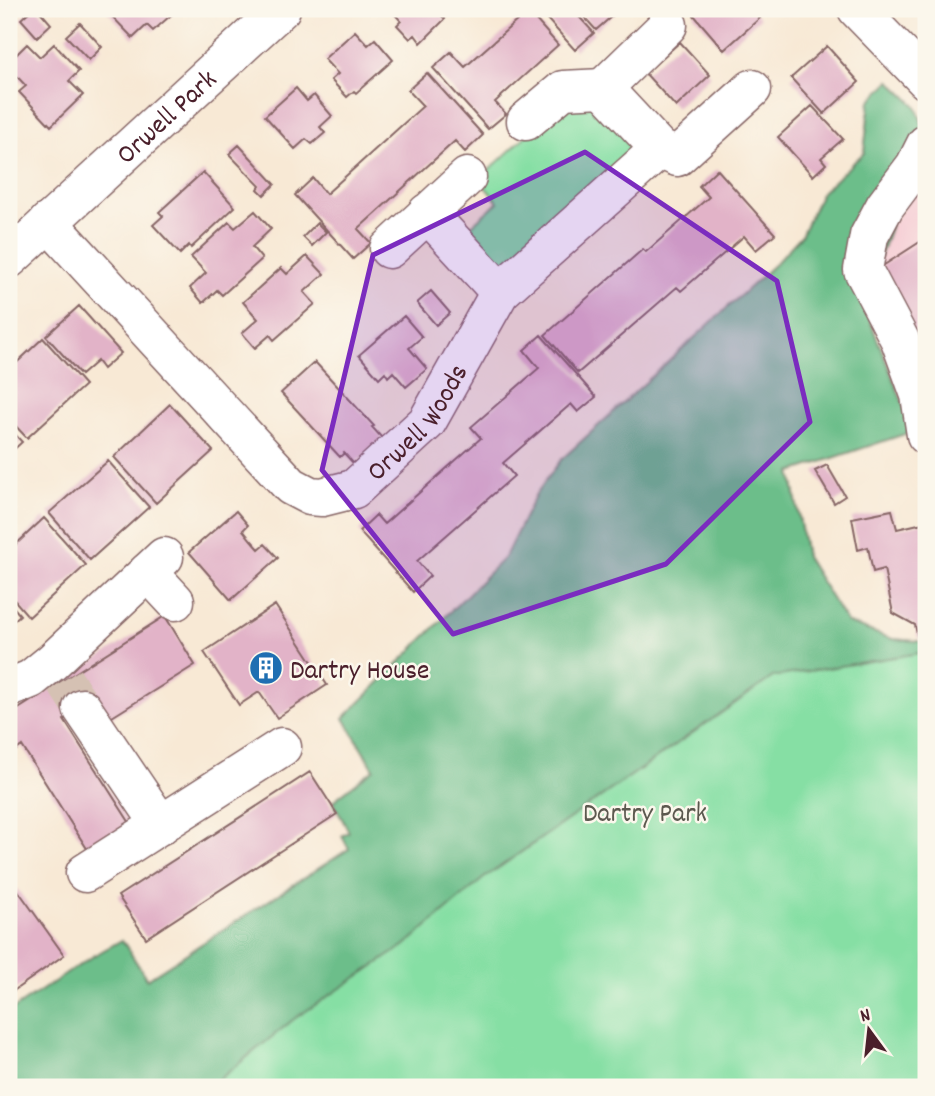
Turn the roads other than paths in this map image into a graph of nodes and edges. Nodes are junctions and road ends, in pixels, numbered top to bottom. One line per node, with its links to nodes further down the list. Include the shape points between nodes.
1 (281, 9): 12 (street, Orwell Park)
2 (857, 9): 4 (street)
3 (668, 25): 5 (street)
4 (926, 80)
5 (603, 88): 7 (street, via 563,90); 9 (street)
6 (752, 89): 9 (street, via 677,157)
7 (526, 121)
8 (926, 144): 16 (street, via 869,236 863,270 900,340)
9 (660, 149): 15 (street, Orwell Woods)
10 (467, 177): 11 (street)
11 (427, 213): 13 (street); 15 (street)
12 (48, 222): 14 (street, Orwell Park); 15 (street, Orwell Woods, via 291,486 310,496 355,489 427,422)
13 (389, 249)
14 (9, 259)
15 (500, 292)
16 (925, 414)
17 (175, 601): 18 (street, via 156,564)
18 (66, 684): 19 (street, via 31,679); 21 (street)
19 (9, 688)
20 (282, 747): 21 (street)
21 (161, 825): 22 (street)
22 (85, 873)

